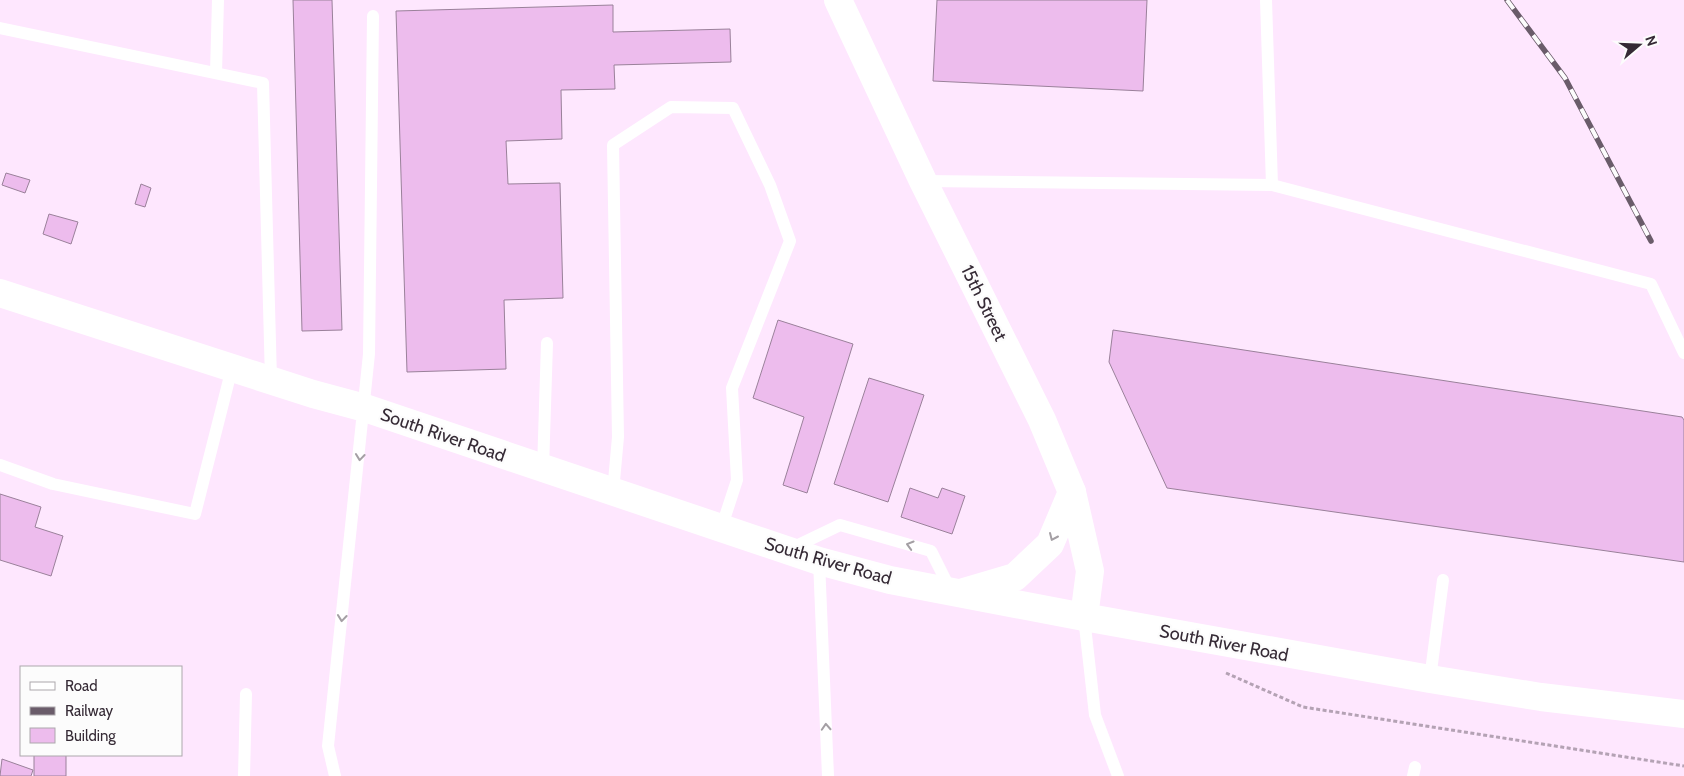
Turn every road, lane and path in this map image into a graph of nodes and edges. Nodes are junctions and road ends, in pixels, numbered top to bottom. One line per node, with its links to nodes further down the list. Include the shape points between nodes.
1 (218, 0): 6 (lane)
2 (838, 0): 7 (street, 15th Street)
3 (1266, 0): 8 (lane)
4 (372, 16): 14 (lane, via 369,354)
5 (0, 28): 6 (lane)
6 (216, 73): 13 (lane, via 264,83)
7 (923, 181): 8 (lane); 18 (street, 15th Street, via 1042,420)
8 (1272, 185): 11 (lane, via 1650,284)
9 (0, 293): 12 (street, South River Road)
10 (547, 344): 16 (lane)
11 (1684, 353)
12 (232, 368): 13 (street, South River Road); 15 (lane, via 195,514 53,484)
13 (271, 380): 14 (street, South River Road)
14 (365, 408): 16 (street, South River Road); 31 (lane, one-way to 31, via 328,746)
15 (0, 465)
16 (543, 469): 17 (street, South River Road)
17 (613, 492): 19 (street, South River Road); 19 (lane, via 618,437 614,145 671,107 734,108 770,185 790,241 732,388 737,480)
18 (1072, 492): 23 (street, one-way to 23, via 1050,544 1015,577); 24 (street, 15th Street, via 1090,571)
19 (721, 528): 20 (street, South River Road)
20 (787, 551): 21 (street, South River Road); 23 (lane, one-way to 20, via 931,551 840,525)
21 (819, 561): 23 (street, South River Road, via 890,580); 32 (lane, one-way to 21)
22 (1443, 580): 26 (lane)
23 (956, 592): 24 (street, South River Road)
24 (1084, 617): 26 (street, South River Road); 33 (lane, via 1095,715)
25 (1222, 670): 29 (path, via 1303,707)
26 (1430, 679): 28 (street, South River Road, via 1541,697)
27 (246, 694): 30 (lane)
28 (1684, 714)
29 (1684, 766)
30 (244, 776)
31 (335, 776)
32 (828, 776)
33 (1118, 776)

